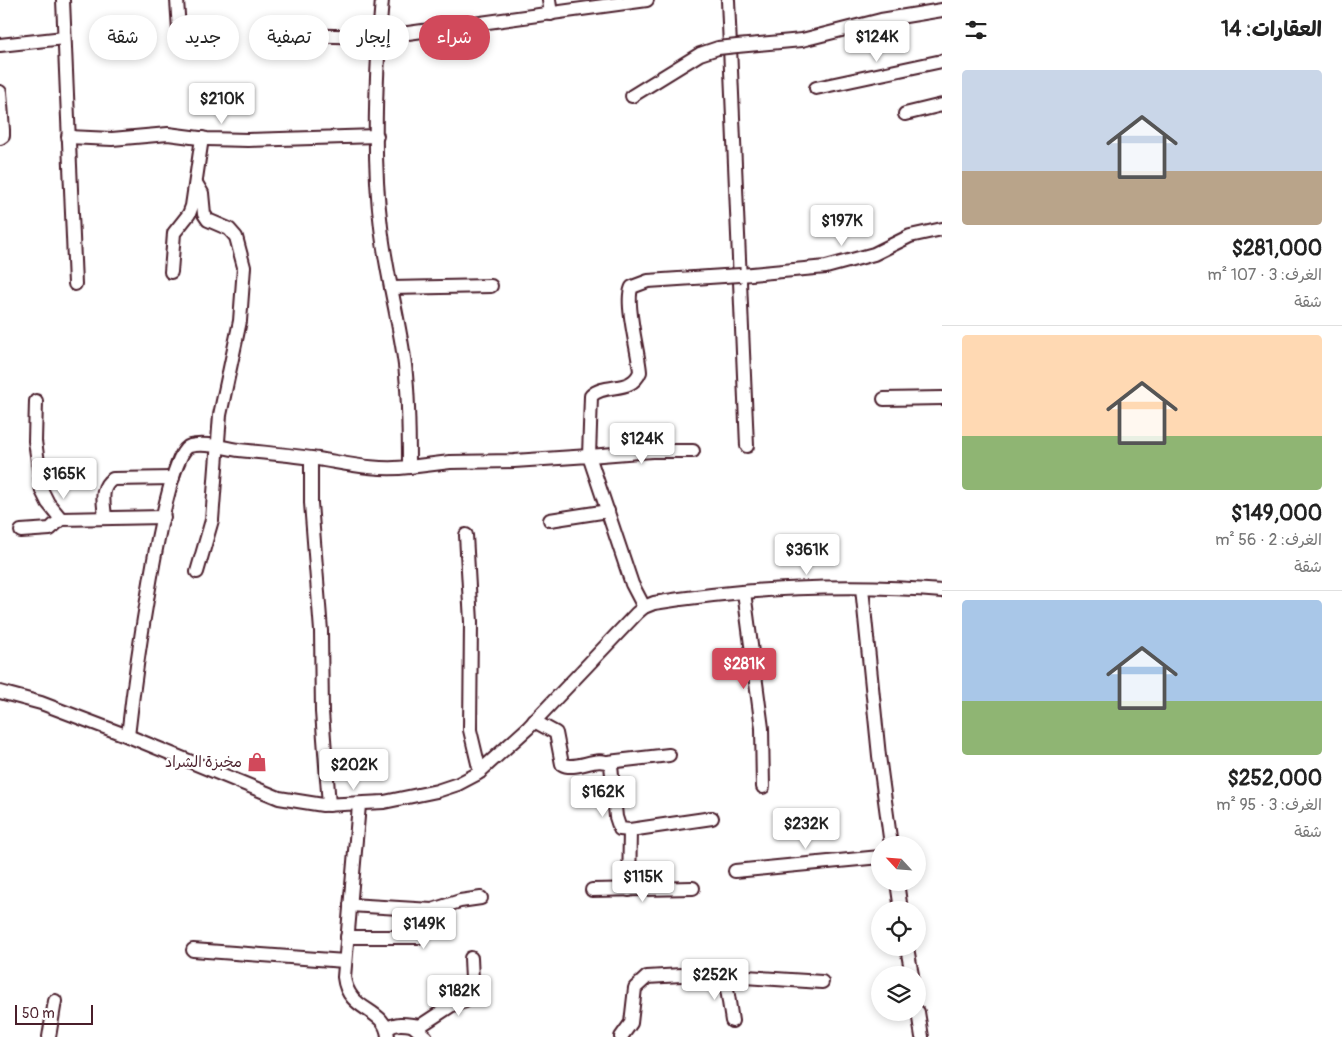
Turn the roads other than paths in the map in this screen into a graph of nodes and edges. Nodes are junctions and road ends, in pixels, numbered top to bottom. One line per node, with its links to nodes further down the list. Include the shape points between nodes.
1 (63, 0): 12 (street)
2 (177, 0): 9 (street)
3 (382, 0): 10 (street)
4 (549, 0): 8 (street)
5 (647, 0): 8 (street)
6 (728, 0): 34 (street)
7 (942, 10): 18 (street, bridge, via 881,20 802,40 718,48 700,54)
8 (551, 14): 11 (street)
9 (178, 15)
10 (381, 15)
11 (409, 33)
12 (64, 38): 13 (street); 22 (street)
13 (0, 45)
14 (378, 60): 21 (street)
15 (942, 61): 16 (street)
16 (816, 88)
17 (0, 92): 23 (street, via 3,130)
18 (632, 96)
19 (942, 105): 20 (street)
20 (905, 114)
21 (376, 136): 24 (street, via 248,140); 30 (street, via 380,226)
22 (68, 137): 24 (street, via 112,139 168,134); 28 (street)
23 (0, 138)
24 (202, 138): 25 (street)
25 (196, 184): 27 (street, via 189,214 174,233); 35 (street, via 202,194 204,214 208,220 229,229 236,237 244,266 240,321 220,415)
26 (942, 229): 37 (street, bridge, via 910,236 874,254 826,266 648,281 632,288 630,302 640,372 628,386 591,396)
27 (171, 272)
28 (75, 284)
29 (491, 286): 30 (street)
30 (391, 288): 39 (street, via 408,392)
31 (942, 398): 32 (street)
32 (884, 399)
33 (36, 401): 44 (street, via 35,441 42,491)
34 (747, 446)
35 (218, 447): 38 (street); 40 (street, via 190,446 185,449 179,455); 48 (street, via 212,520)
36 (693, 451): 37 (street)
37 (589, 456): 39 (street); 41 (street)
38 (311, 458): 39 (street, via 387,470); 60 (street)
39 (409, 467)
40 (173, 478): 42 (street, via 113,479 107,482 104,489); 43 (street)
41 (608, 511): 45 (street); 52 (street, via 632,584)
42 (105, 517): 43 (street); 44 (street)
43 (164, 517): 55 (street, via 145,602)
44 (61, 519): 46 (street, via 50,529)
45 (550, 520)
46 (20, 531)
47 (466, 535): 58 (street, via 471,622 470,730)
48 (197, 572)
49 (862, 588): 50 (street); 51 (street); 64 (street)
50 (942, 591)
51 (744, 592): 52 (street); 59 (street, via 761,720)
52 (649, 605): 54 (street)
53 (0, 692): 55 (street)
54 (538, 723): 57 (street, via 556,733 562,764 569,767); 58 (street)
55 (128, 736): 60 (street, via 262,793 292,802)
56 (669, 755): 57 (street)
57 (608, 762): 63 (street, via 612,768 618,826)
58 (480, 772): 61 (street, via 437,791)
59 (763, 786)
60 (329, 805): 61 (street)
61 (358, 805): 71 (street)
62 (712, 818): 63 (street)
63 (630, 830): 69 (street)
64 (890, 836)
65 (871, 858): 66 (street)
66 (735, 871)
67 (693, 888): 69 (street)
68 (592, 890): 69 (street)
69 (629, 890)
70 (481, 898): 72 (street)
71 (350, 905): 72 (street); 73 (street)
72 (432, 910): 73 (street, via 428,927 420,937)
73 (347, 937): 76 (street)
74 (193, 950): 76 (street)
75 (471, 958): 82 (street, via 472,980 469,995 464,1001 452,1005 427,1023)
76 (345, 961): 83 (street, via 345,987 356,1003 375,1015)
77 (725, 976): 78 (street); 80 (street); 86 (street, via 647,977 635,988 631,1023)
78 (822, 982)
79 (55, 1001): 84 (street)
80 (732, 1021)
81 (919, 1021): 87 (street)
82 (412, 1025): 83 (street, via 395,1024); 85 (street)
83 (388, 1032)
84 (49, 1037)
85 (426, 1037)
86 (620, 1037)
87 (922, 1037)

